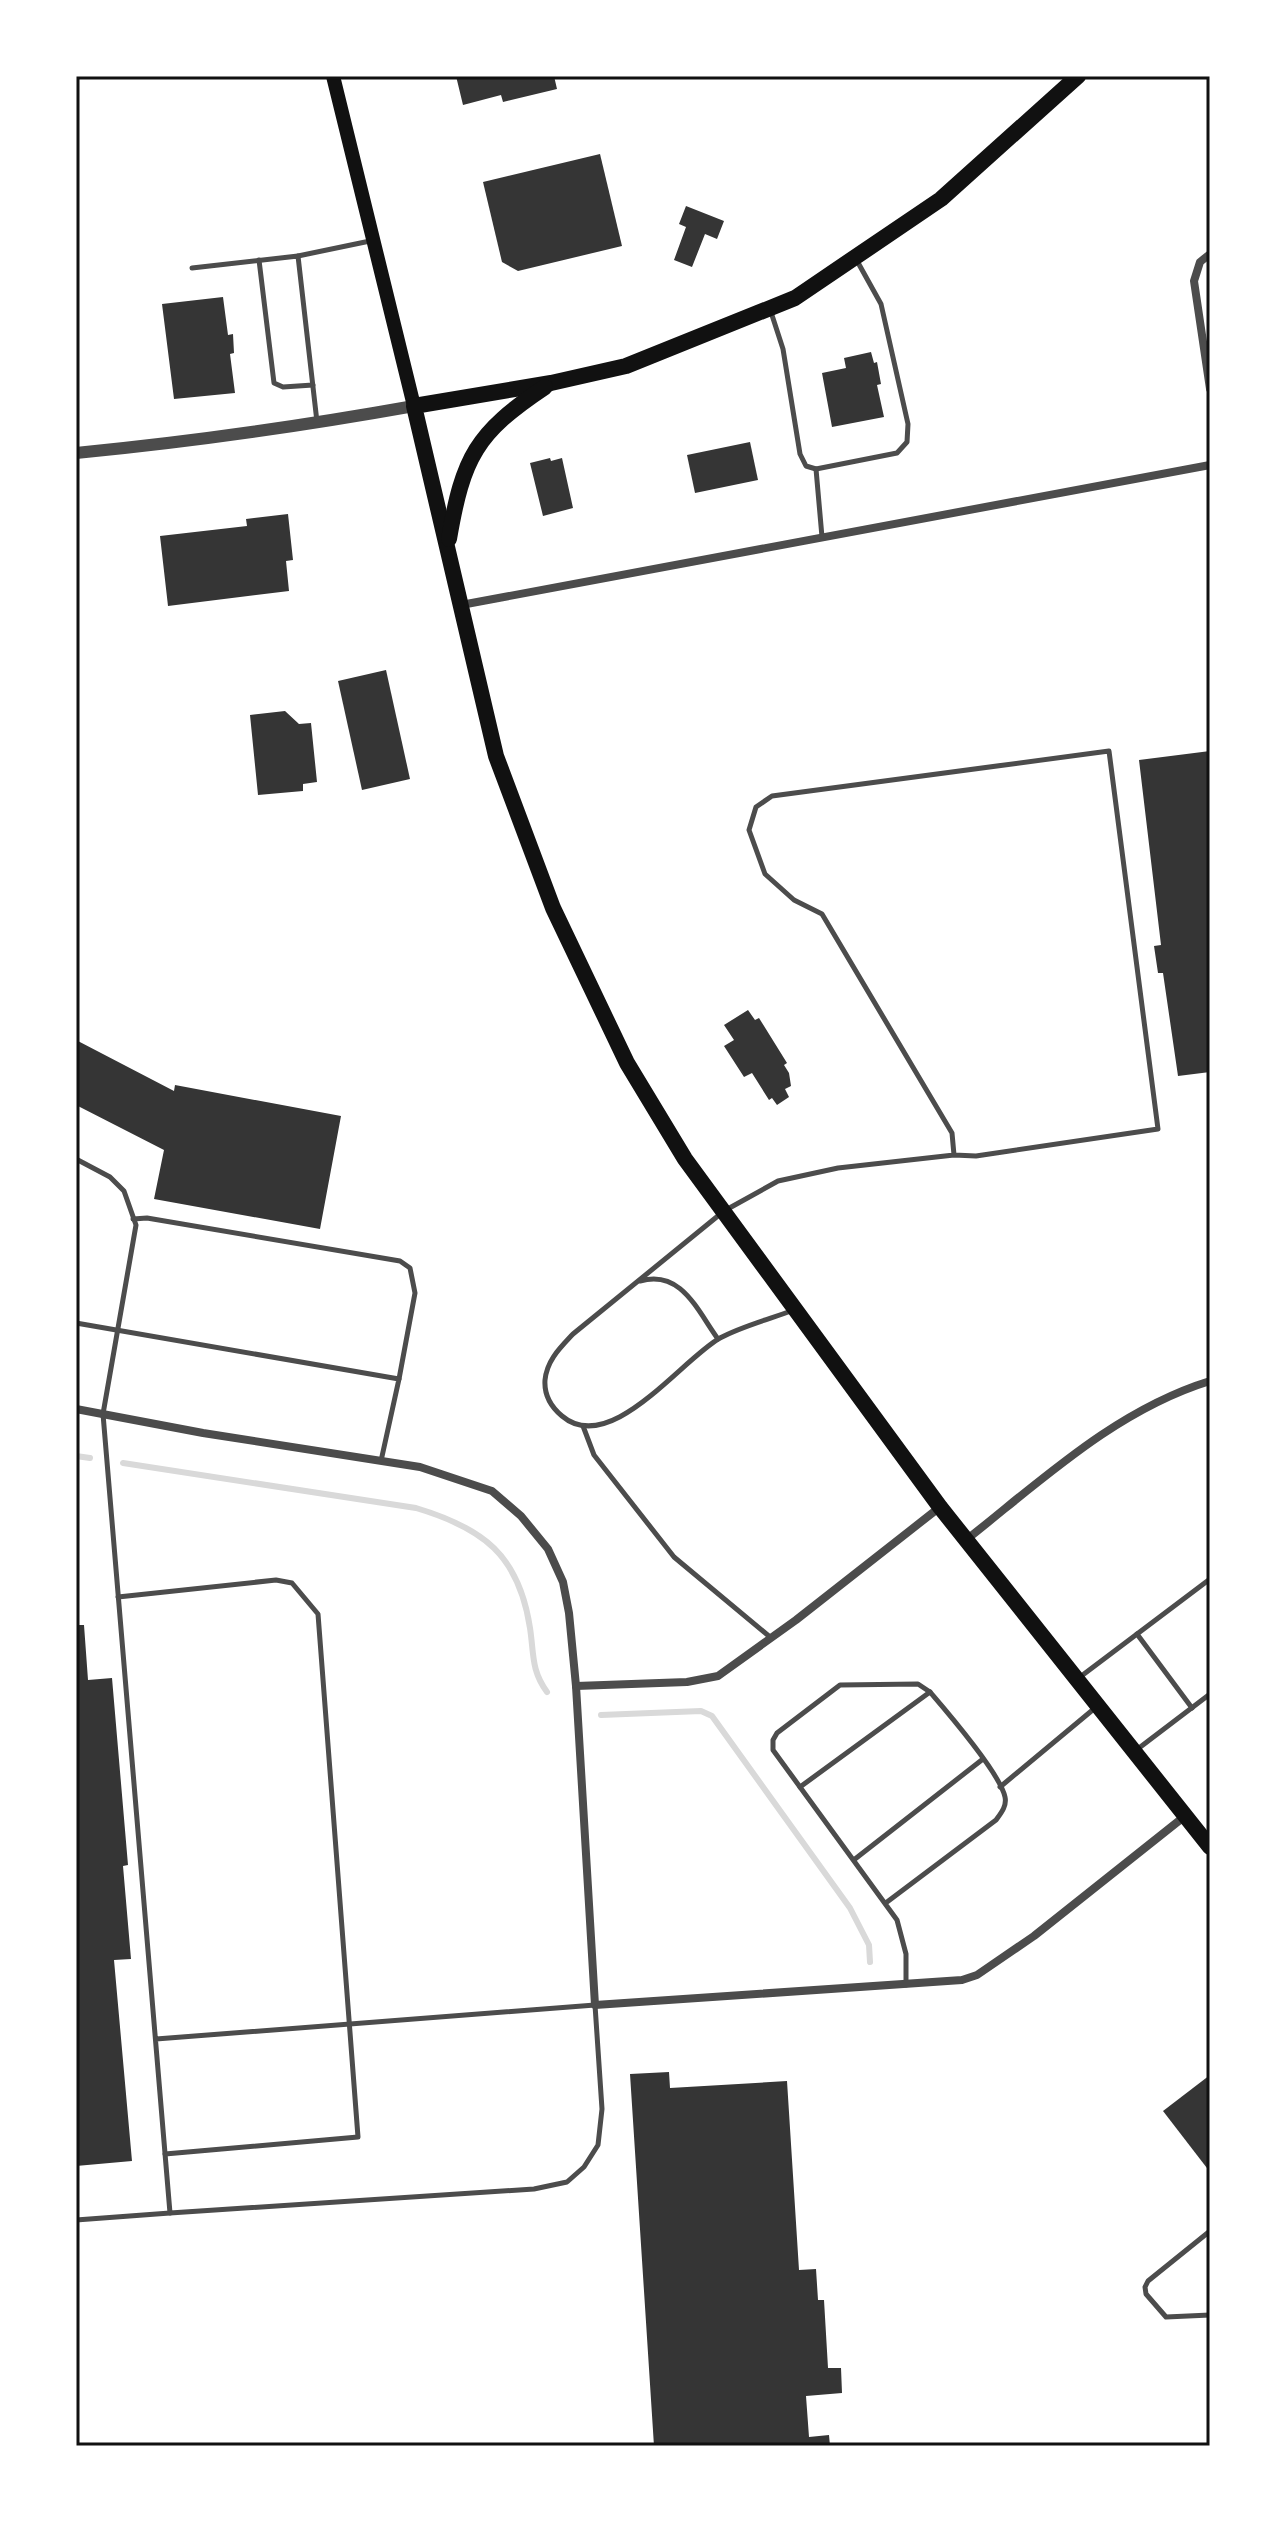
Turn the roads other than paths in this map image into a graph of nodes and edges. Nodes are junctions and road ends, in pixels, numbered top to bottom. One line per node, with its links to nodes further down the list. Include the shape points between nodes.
1 (333, 76): 3 (main road)
2 (1078, 76): 6 (main road, via 941,199)
3 (374, 240): 5 (lane); 13 (main road)
4 (1210, 254): 12 (street, via 1200,262 1194,281)
5 (298, 256): 7 (lane); 11 (lane)
6 (855, 257): 9 (main road, via 795,298); 17 (lane, via 881,304 908,424 907,442 897,453)
7 (259, 260): 8 (lane); 11 (lane, via 274,383)
8 (192, 268)
9 (770, 308): 10 (main road, via 626,366); 17 (lane, via 783,349 800,454 806,466)
10 (551, 383): 13 (main road); 19 (main road, via 498,421 477,446 454,508)
11 (313, 385): 14 (lane)
12 (1210, 389)
13 (414, 406): 14 (street); 19 (main road)
14 (317, 423): 15 (street)
15 (76, 453)
16 (1210, 465): 18 (street)
17 (816, 469): 18 (lane)
18 (822, 537): 20 (street)
19 (447, 548): 20 (main road)
20 (461, 605): 23 (main road, via 496,756 553,908 627,1063 685,1159)
21 (954, 1155): 21 (lane, via 1158,1129 1109,751 772,796 756,807 749,830 765,874 794,900 822,914 952,1133); 23 (lane, via 838,1168 778,1181)
22 (76, 1159): 24 (lane, via 124,1191)
23 (724, 1211): 25 (lane); 26 (main road)
24 (133, 1219): 28 (lane); 30 (lane, via 400,1261 410,1268 415,1293)
25 (636, 1283): 29 (lane, via 667,1279 682,1290); 34 (lane, via 573,1334 546,1369 544,1390 552,1407)
26 (796, 1310): 29 (lane); 36 (main road)
27 (76, 1323): 28 (lane)
28 (117, 1331): 30 (lane); 33 (lane)
29 (718, 1339): 34 (lane, via 620,1418)
30 (399, 1379): 35 (lane)
31 (1210, 1381): 37 (street, via 1094,1438)
32 (76, 1409): 33 (street)
33 (103, 1414): 35 (street); 39 (lane)
34 (583, 1426): 41 (lane, via 594,1455 674,1557)
35 (381, 1461): 43 (street, via 420,1467 492,1491 521,1516 548,1549 563,1582)
36 (940, 1507): 37 (main road); 41 (street)
37 (966, 1540): 42 (main road)
38 (1210, 1579): 40 (lane)
39 (118, 1597): 58 (lane, via 276,1580 292,1583 318,1614); 59 (lane)
40 (1137, 1634): 42 (lane); 47 (lane)
41 (771, 1638): 43 (street, via 718,1676)
42 (1077, 1680): 46 (main road)
43 (576, 1686): 57 (street)
44 (930, 1692): 49 (lane); 50 (lane); 50 (lane, via 918,1684 832,1689 773,1740 773,1750)
45 (1210, 1694): 47 (lane)
46 (1098, 1705): 48 (main road); 51 (lane)
47 (1192, 1708): 48 (lane)
48 (1135, 1751): 52 (main road)
49 (983, 1759): 51 (lane); 54 (lane)
50 (800, 1787): 54 (lane)
51 (1000, 1787): 55 (lane, via 1005,1807 996,1820)
52 (1185, 1815): 53 (main road); 56 (street, via 1091,1893 977,1975)
53 (1210, 1847)
54 (855, 1859): 55 (lane)
55 (887, 1902): 56 (lane, via 906,1954)
56 (906, 1985): 57 (street)
57 (595, 2005): 58 (lane); 61 (lane, via 602,2109 598,2145 567,2182 534,2189)
58 (349, 2024): 59 (lane); 60 (lane, via 358,2137)
59 (156, 2039): 60 (lane)
60 (165, 2154): 61 (lane)
61 (170, 2213): 62 (lane)
62 (76, 2220)
63 (1210, 2231): 64 (lane, via 1145,2287 1166,2317)
64 (1210, 2315)

